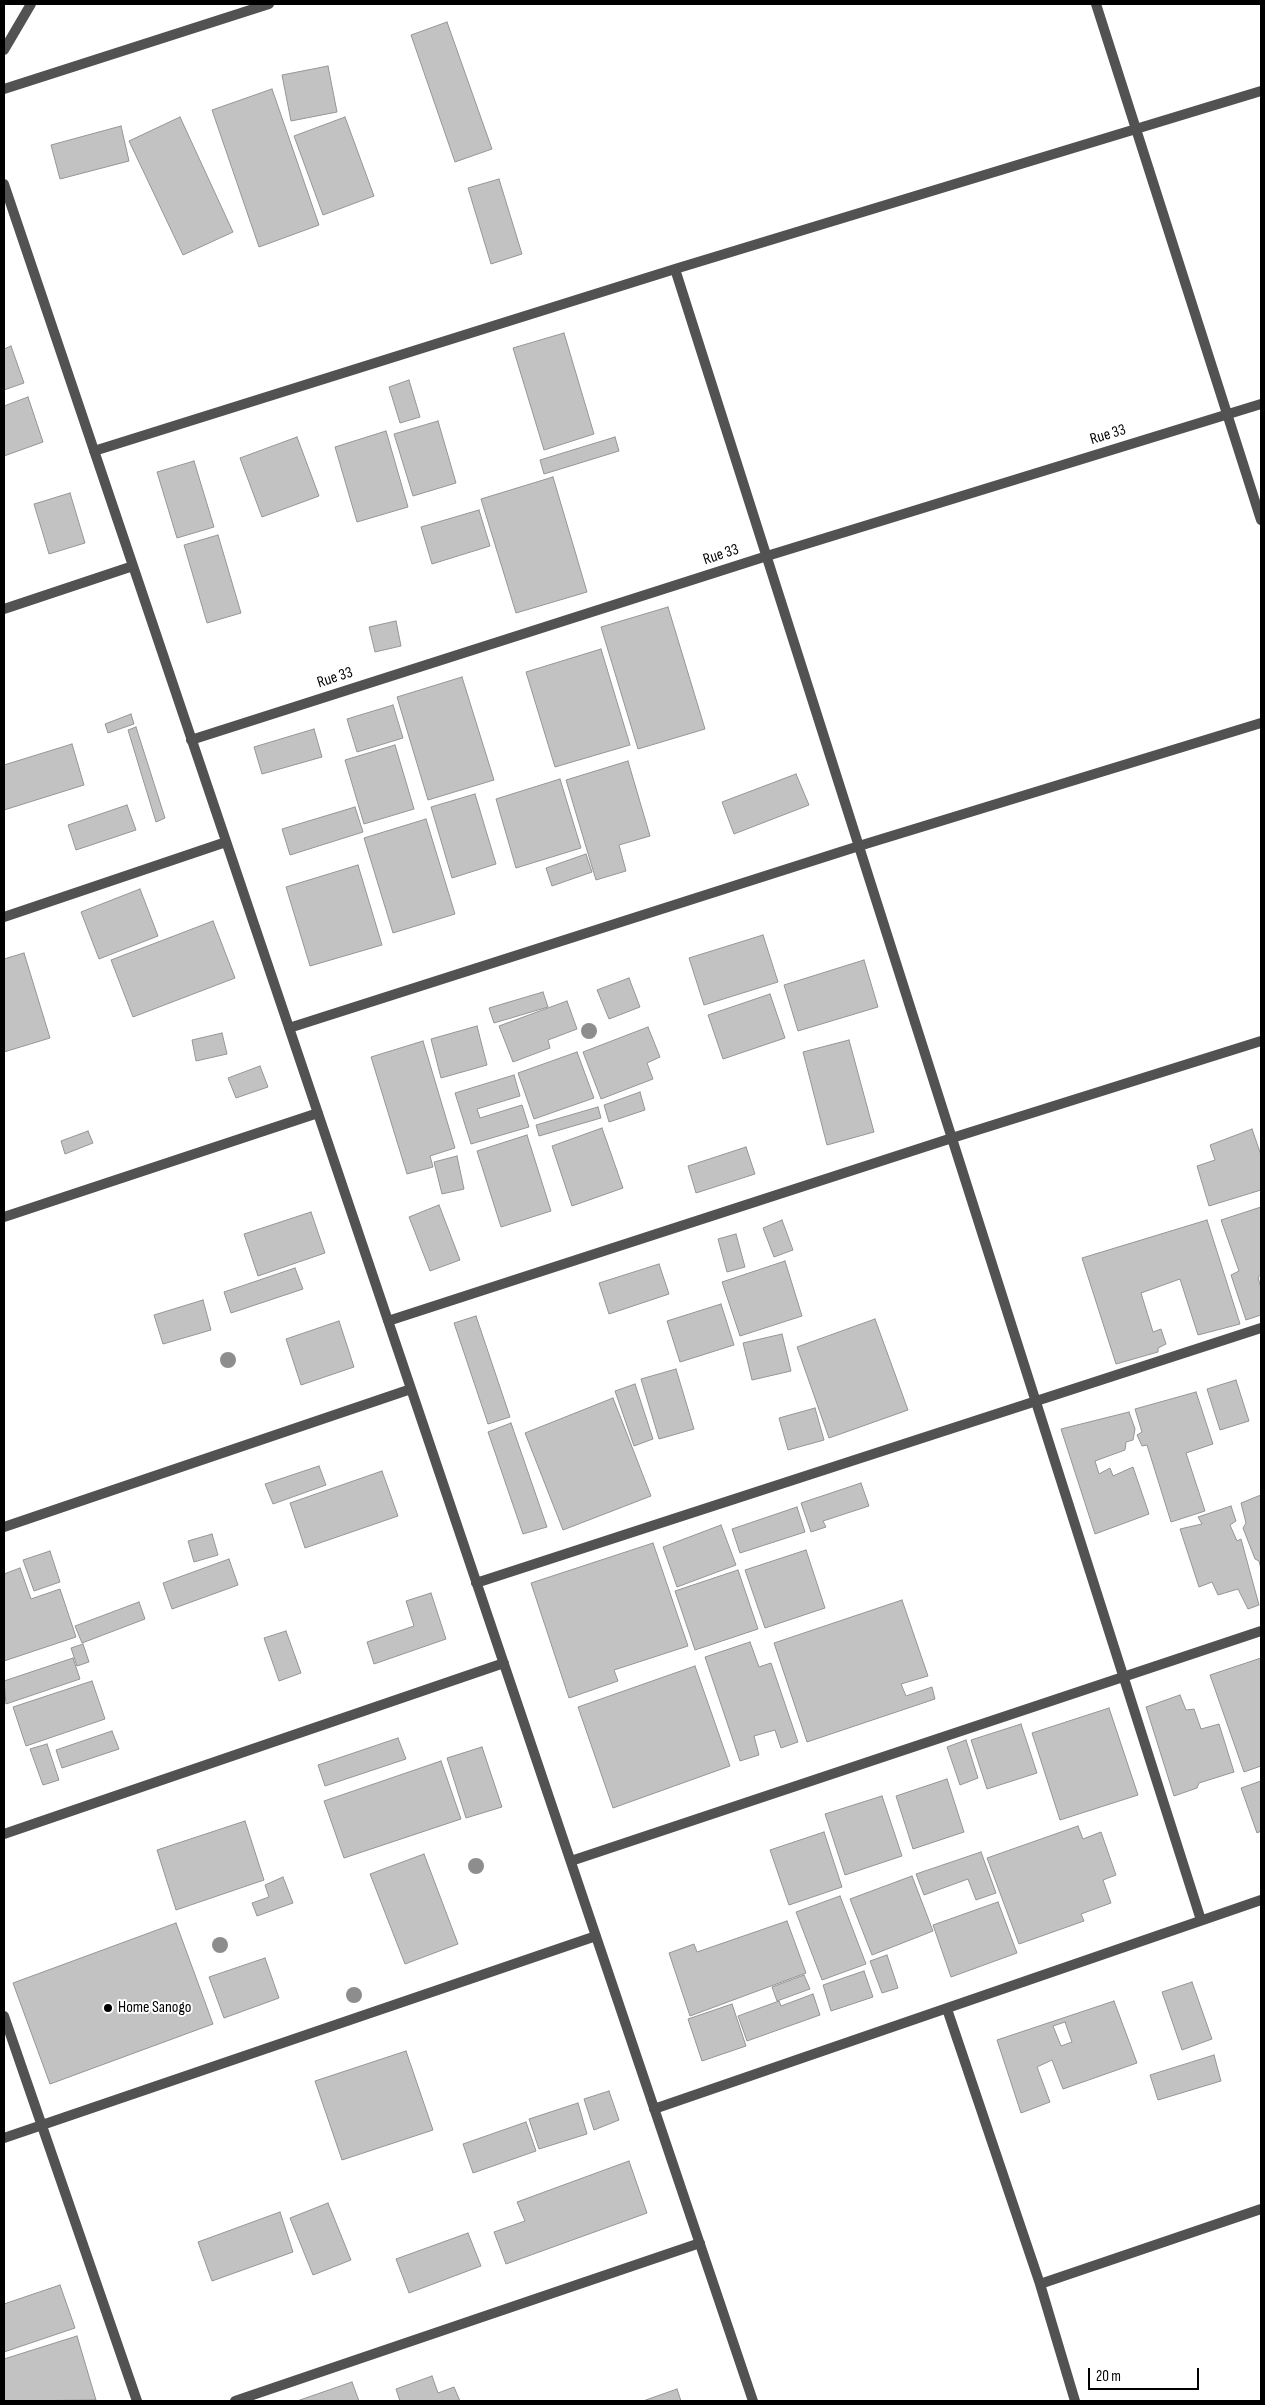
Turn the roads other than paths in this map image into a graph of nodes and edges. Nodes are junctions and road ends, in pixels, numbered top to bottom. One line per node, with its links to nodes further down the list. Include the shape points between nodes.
1 (31, 4): 4 (street)
2 (269, 4): 5 (street)
3 (1096, 4): 7 (street)
4 (4, 50)
5 (4, 89)
6 (1261, 91): 7 (street)
7 (1136, 130): 9 (street); 11 (street)
8 (4, 184): 12 (street)
9 (675, 269): 12 (street); 14 (street)
10 (1261, 404): 11 (street, Rue 33)
11 (1227, 414): 13 (street); 14 (street, Rue 33)
12 (94, 451): 15 (street)
13 (1261, 520)
14 (767, 556): 18 (street, Rue 33); 20 (street)
15 (133, 566): 16 (street); 18 (street)
16 (4, 608)
17 (1261, 723): 20 (street)
18 (192, 740): 19 (street)
19 (226, 842): 21 (street); 22 (street)
20 (859, 846): 22 (street); 25 (street)
21 (4, 917)
22 (289, 1028): 24 (street)
23 (1261, 1041): 25 (street)
24 (318, 1113): 26 (street); 27 (street)
25 (952, 1138): 27 (street); 30 (street)
26 (4, 1217)
27 (388, 1321): 29 (street)
28 (1261, 1328): 30 (street)
29 (411, 1389): 31 (street); 32 (street)
30 (1035, 1400): 32 (street); 35 (street)
31 (4, 1528)
32 (476, 1583): 34 (street)
33 (1261, 1631): 35 (street)
34 (504, 1663): 36 (street); 37 (street)
35 (1123, 1675): 37 (street); 39 (street)
36 (4, 1834)
37 (571, 1860): 40 (street)
38 (1261, 1900): 39 (street)
39 (1201, 1920): 41 (street)
40 (596, 1936): 43 (street); 44 (street)
41 (947, 2009): 43 (street); 48 (street)
42 (4, 2016): 44 (street)
43 (654, 2109): 47 (street)
44 (41, 2125): 45 (street); 49 (street)
45 (4, 2138)
46 (1261, 2209): 48 (street)
47 (700, 2243): 50 (street); 51 (street)
48 (1040, 2284): 52 (street)
49 (137, 2401)
50 (235, 2401)
51 (753, 2401)
52 (1075, 2401)

